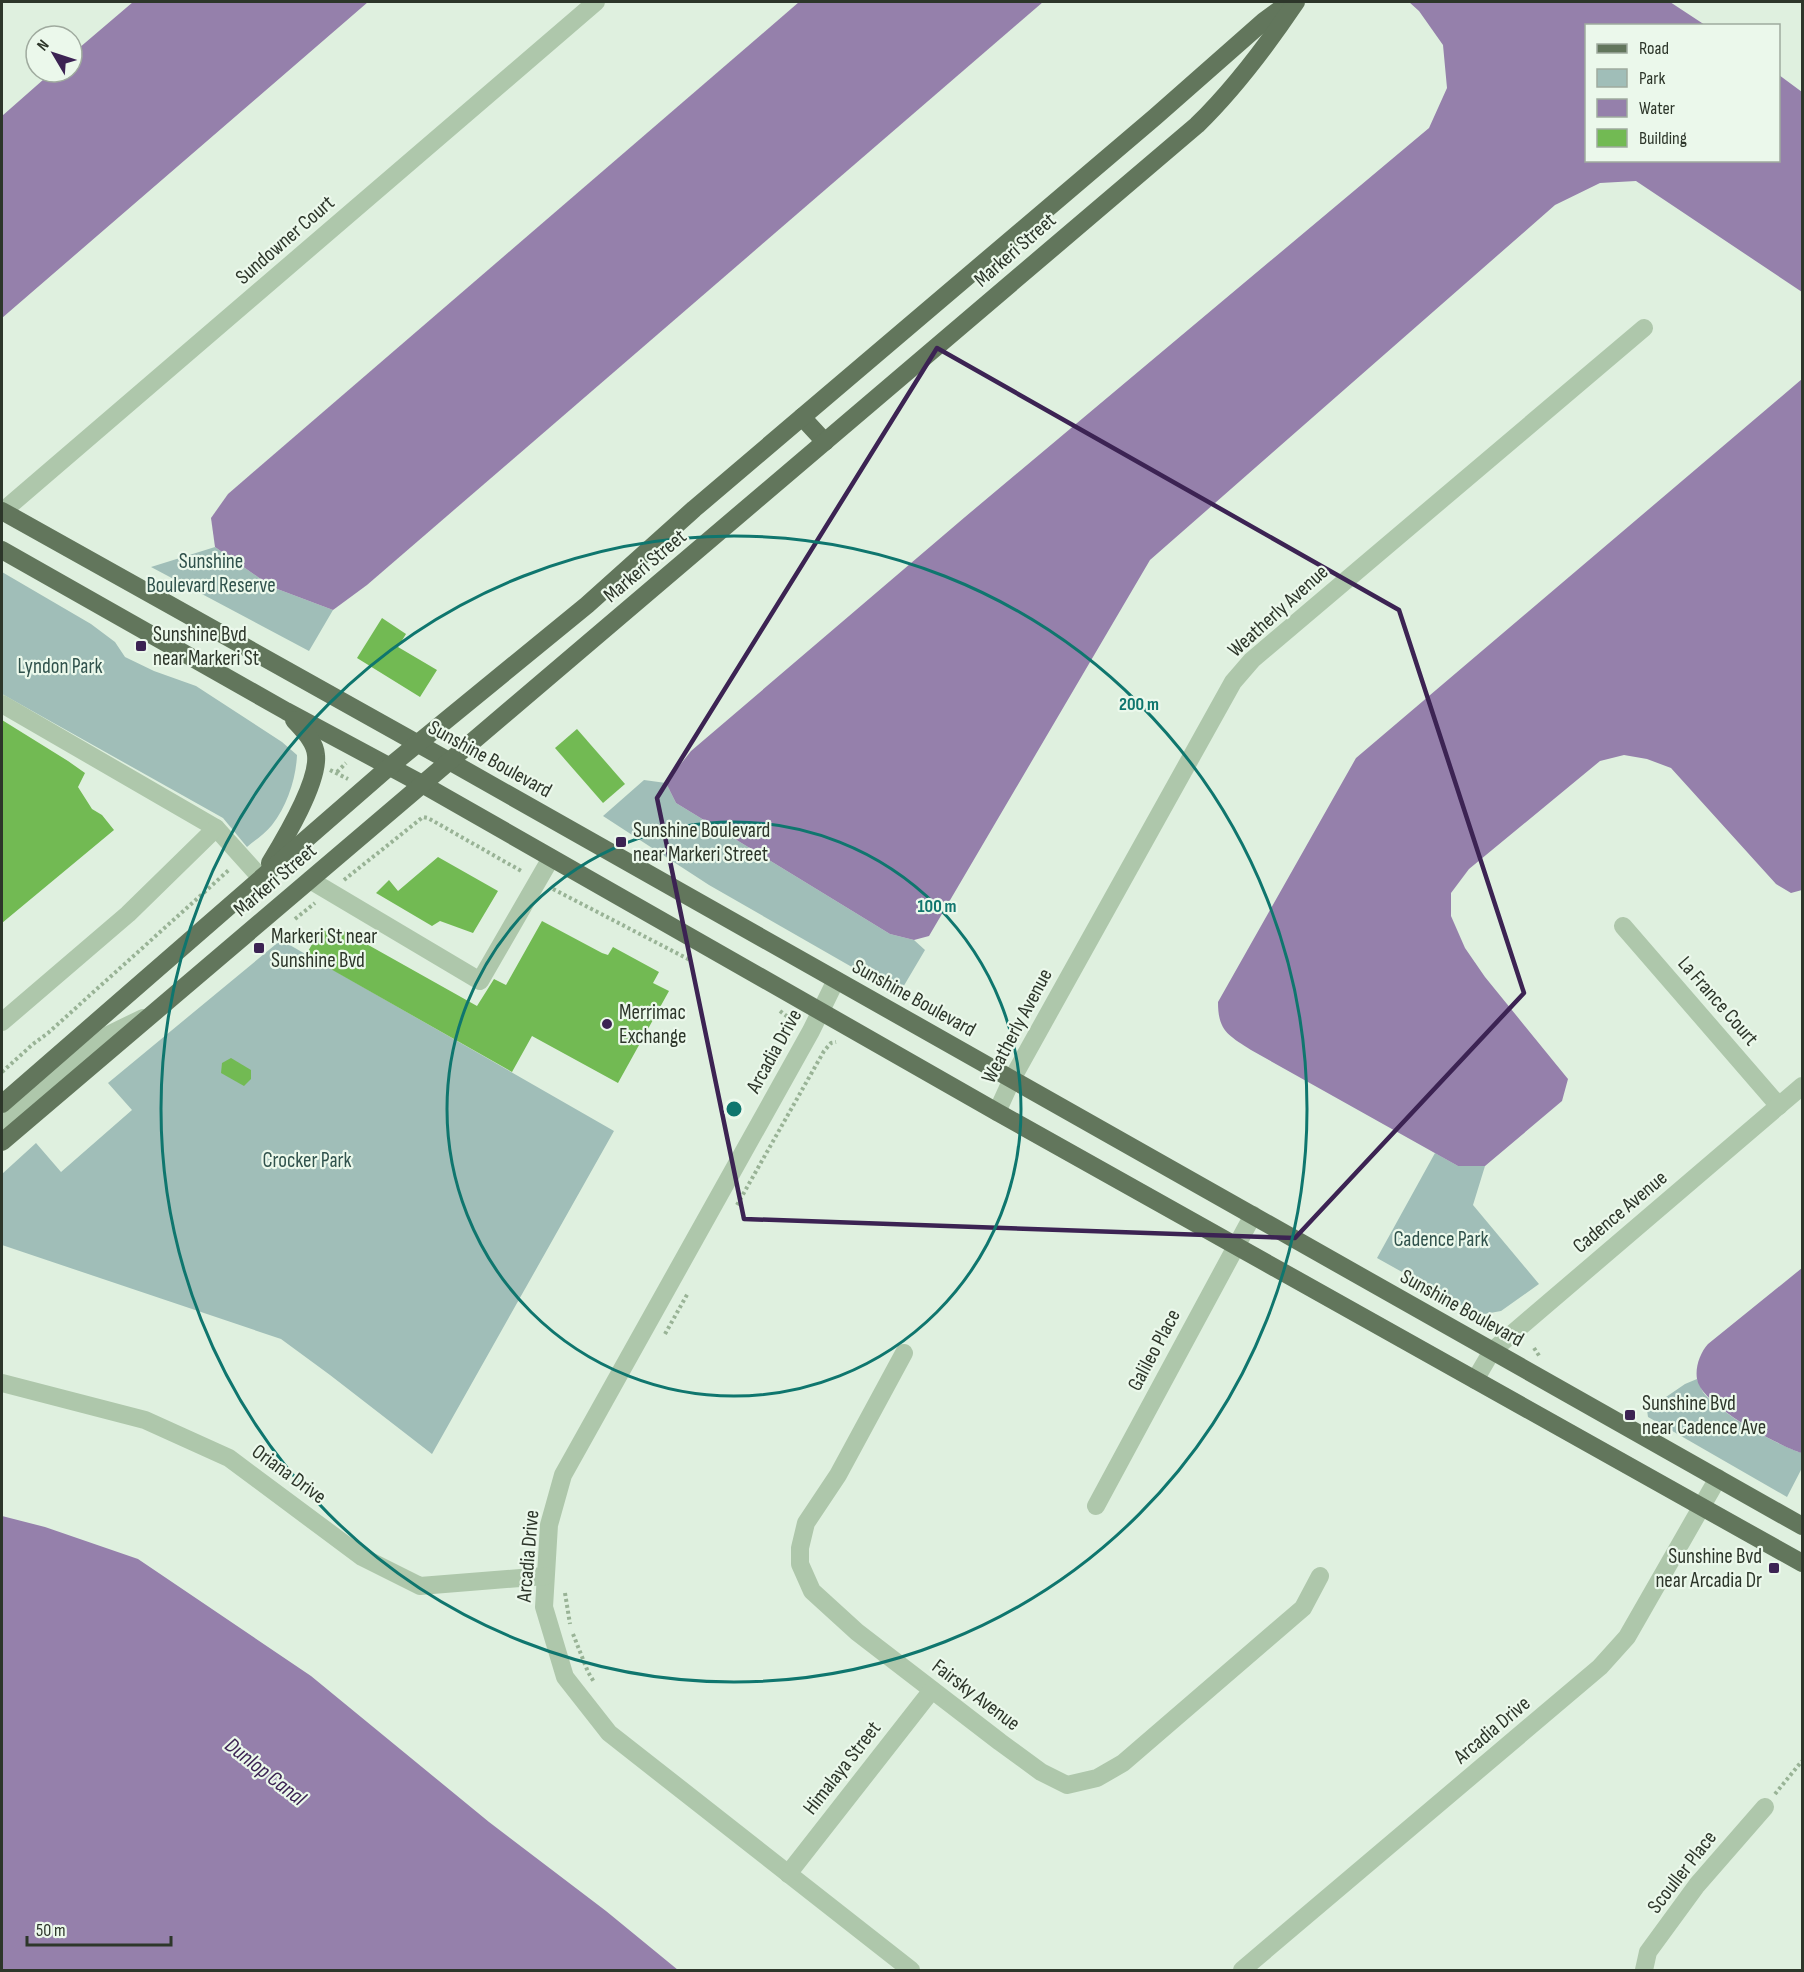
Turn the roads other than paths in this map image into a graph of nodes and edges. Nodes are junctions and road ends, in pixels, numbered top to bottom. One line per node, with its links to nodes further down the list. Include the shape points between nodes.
1 (596, 2): 10 (street, Sundowner Court)
2 (1290, 2): 4 (main road, Markeri Street)
3 (1296, 2): 4 (main road, Markeri Street)
4 (1270, 26): 5 (main road, Markeri Street); 6 (main road, Markeri Street)
5 (1224, 57): 6 (main road); 8 (main road, Markeri Street)
6 (1242, 74): 9 (main road, Markeri Street, via 1192,130)
7 (1644, 328): 27 (street, Weatherly Avenue, via 1252,660 1233,682)
8 (802, 417): 9 (main road); 14 (main road, Markeri Street, via 587,605)
9 (825, 442): 15 (main road, Markeri Street)
10 (2, 511): 14 (main road, Sunshine Boulevard)
11 (2, 550): 13 (main road)
12 (2, 704): 18 (street)
13 (286, 711): 16 (main road); 20 (main road, via 306,734 316,756 302,806)
14 (417, 743): 15 (main road, Sunshine Boulevard); 16 (main road, Markeri Street)
15 (449, 761): 17 (main road, Markeri Street); 23 (main road, Sunshine Boulevard)
16 (389, 767): 17 (main road); 20 (main road, Markeri Street)
17 (422, 784): 19 (main road); 21 (main road, Markeri Street)
18 (216, 828): 20 (street); 26 (street, via 128,914)
19 (551, 858): 21 (street, via 480,981); 25 (main road)
20 (261, 878): 29 (main road, Markeri Street)
21 (310, 880): 24 (main road, Markeri Street)
22 (1623, 926): 30 (street, La France Court)
23 (836, 980): 25 (street, Arcadia Drive); 27 (main road, Sunshine Boulevard)
24 (155, 1012): 32 (street, via 110,1034); 33 (main road, Markeri Street)
25 (821, 1012): 31 (main road); 45 (street, Arcadia Drive, via 563,1475 549,1525)
26 (2, 1022)
27 (1012, 1079): 31 (street, Weatherly Avenue); 34 (main road, Sunshine Boulevard)
28 (1803, 1086): 30 (street, Cadence Avenue)
29 (2, 1104)
30 (1779, 1106): 36 (street, Cadence Avenue)
31 (997, 1112): 35 (main road)
32 (2, 1125)
33 (2, 1142)
34 (1253, 1215): 35 (street, Galileo Place); 36 (main road, Sunshine Boulevard)
35 (1236, 1246): 38 (main road); 41 (street, Galileo Place)
36 (1492, 1350): 38 (street, Cadence Avenue); 40 (main road, Sunshine Boulevard)
37 (904, 1353): 47 (street, Fairsky Avenue, via 838,1475 806,1523 800,1564 812,1591)
38 (1475, 1380): 42 (main road)
39 (2, 1383): 45 (street, Oriana Drive, via 145,1420 229,1458 362,1557 420,1586)
40 (1718, 1478): 42 (street, Arcadia Drive); 43 (main road, Sunshine Boulevard)
41 (1096, 1506)
42 (1702, 1506): 44 (main road); 51 (street, Arcadia Drive, via 1627,1637 1600,1667)
43 (1803, 1526)
44 (1803, 1563)
45 (545, 1576): 49 (street, Arcadia Drive, via 543,1607 565,1677 609,1733)
46 (1320, 1576): 47 (street, Fairsky Avenue, via 1303,1608 1123,1763 1097,1778 1067,1785 1050,1776)
47 (932, 1690): 49 (street, Himalaya Street)
48 (1765, 1807): 52 (street, Scouller Place, via 1697,1885 1648,1952)
49 (788, 1874): 50 (street, Arcadia Drive)
50 (911, 1971)
51 (1242, 1971)
52 (1644, 1971)

